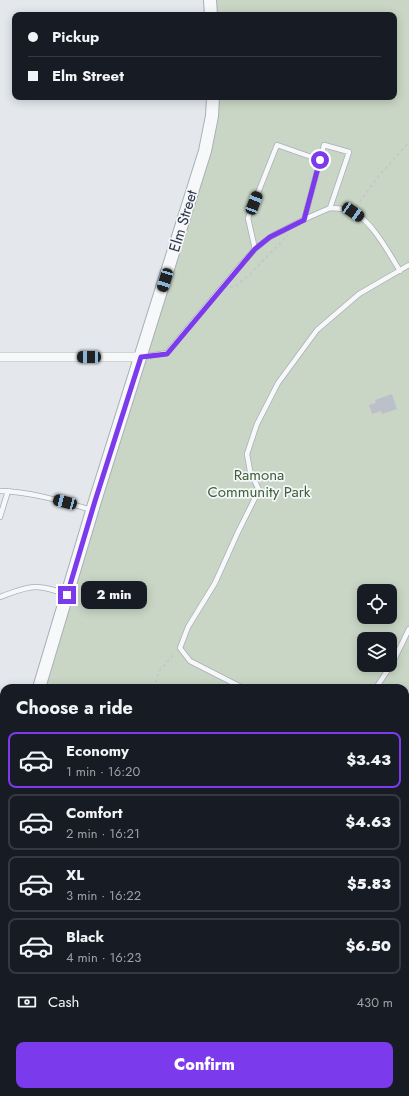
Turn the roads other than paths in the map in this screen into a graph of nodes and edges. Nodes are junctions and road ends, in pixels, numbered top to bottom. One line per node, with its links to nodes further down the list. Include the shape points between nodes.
1 (210, 0): 2 (street)
2 (211, 12)
3 (213, 100): 11 (street, Elm Street, via 205,151)
4 (320, 160): 5 (lane, via 324,145 349,152); 6 (lane); 7 (lane, via 277,145 248,218)
5 (330, 208): 6 (lane); 9 (lane, via 350,210 367,222)
6 (304, 220): 7 (lane, via 270,237)
7 (255, 249): 11 (lane, via 167,354)
8 (409, 265): 9 (lane)
9 (400, 271): 20 (lane, via 358,294 317,330 278,383 257,424 247,454 250,471 259,490 215,583 188,627 180,648 190,661)
10 (0, 357): 11 (street)
11 (141, 357): 14 (street, Elm Street)
12 (0, 491): 13 (lane)
13 (8, 491): 14 (lane); 15 (lane)
14 (92, 510): 16 (street, Elm Street)
15 (0, 517)
16 (67, 595): 17 (lane, via 36,587); 19 (street, Elm Street)
17 (0, 596)
18 (409, 629): 21 (lane)
19 (40, 684)
20 (235, 684)
21 (379, 684)

